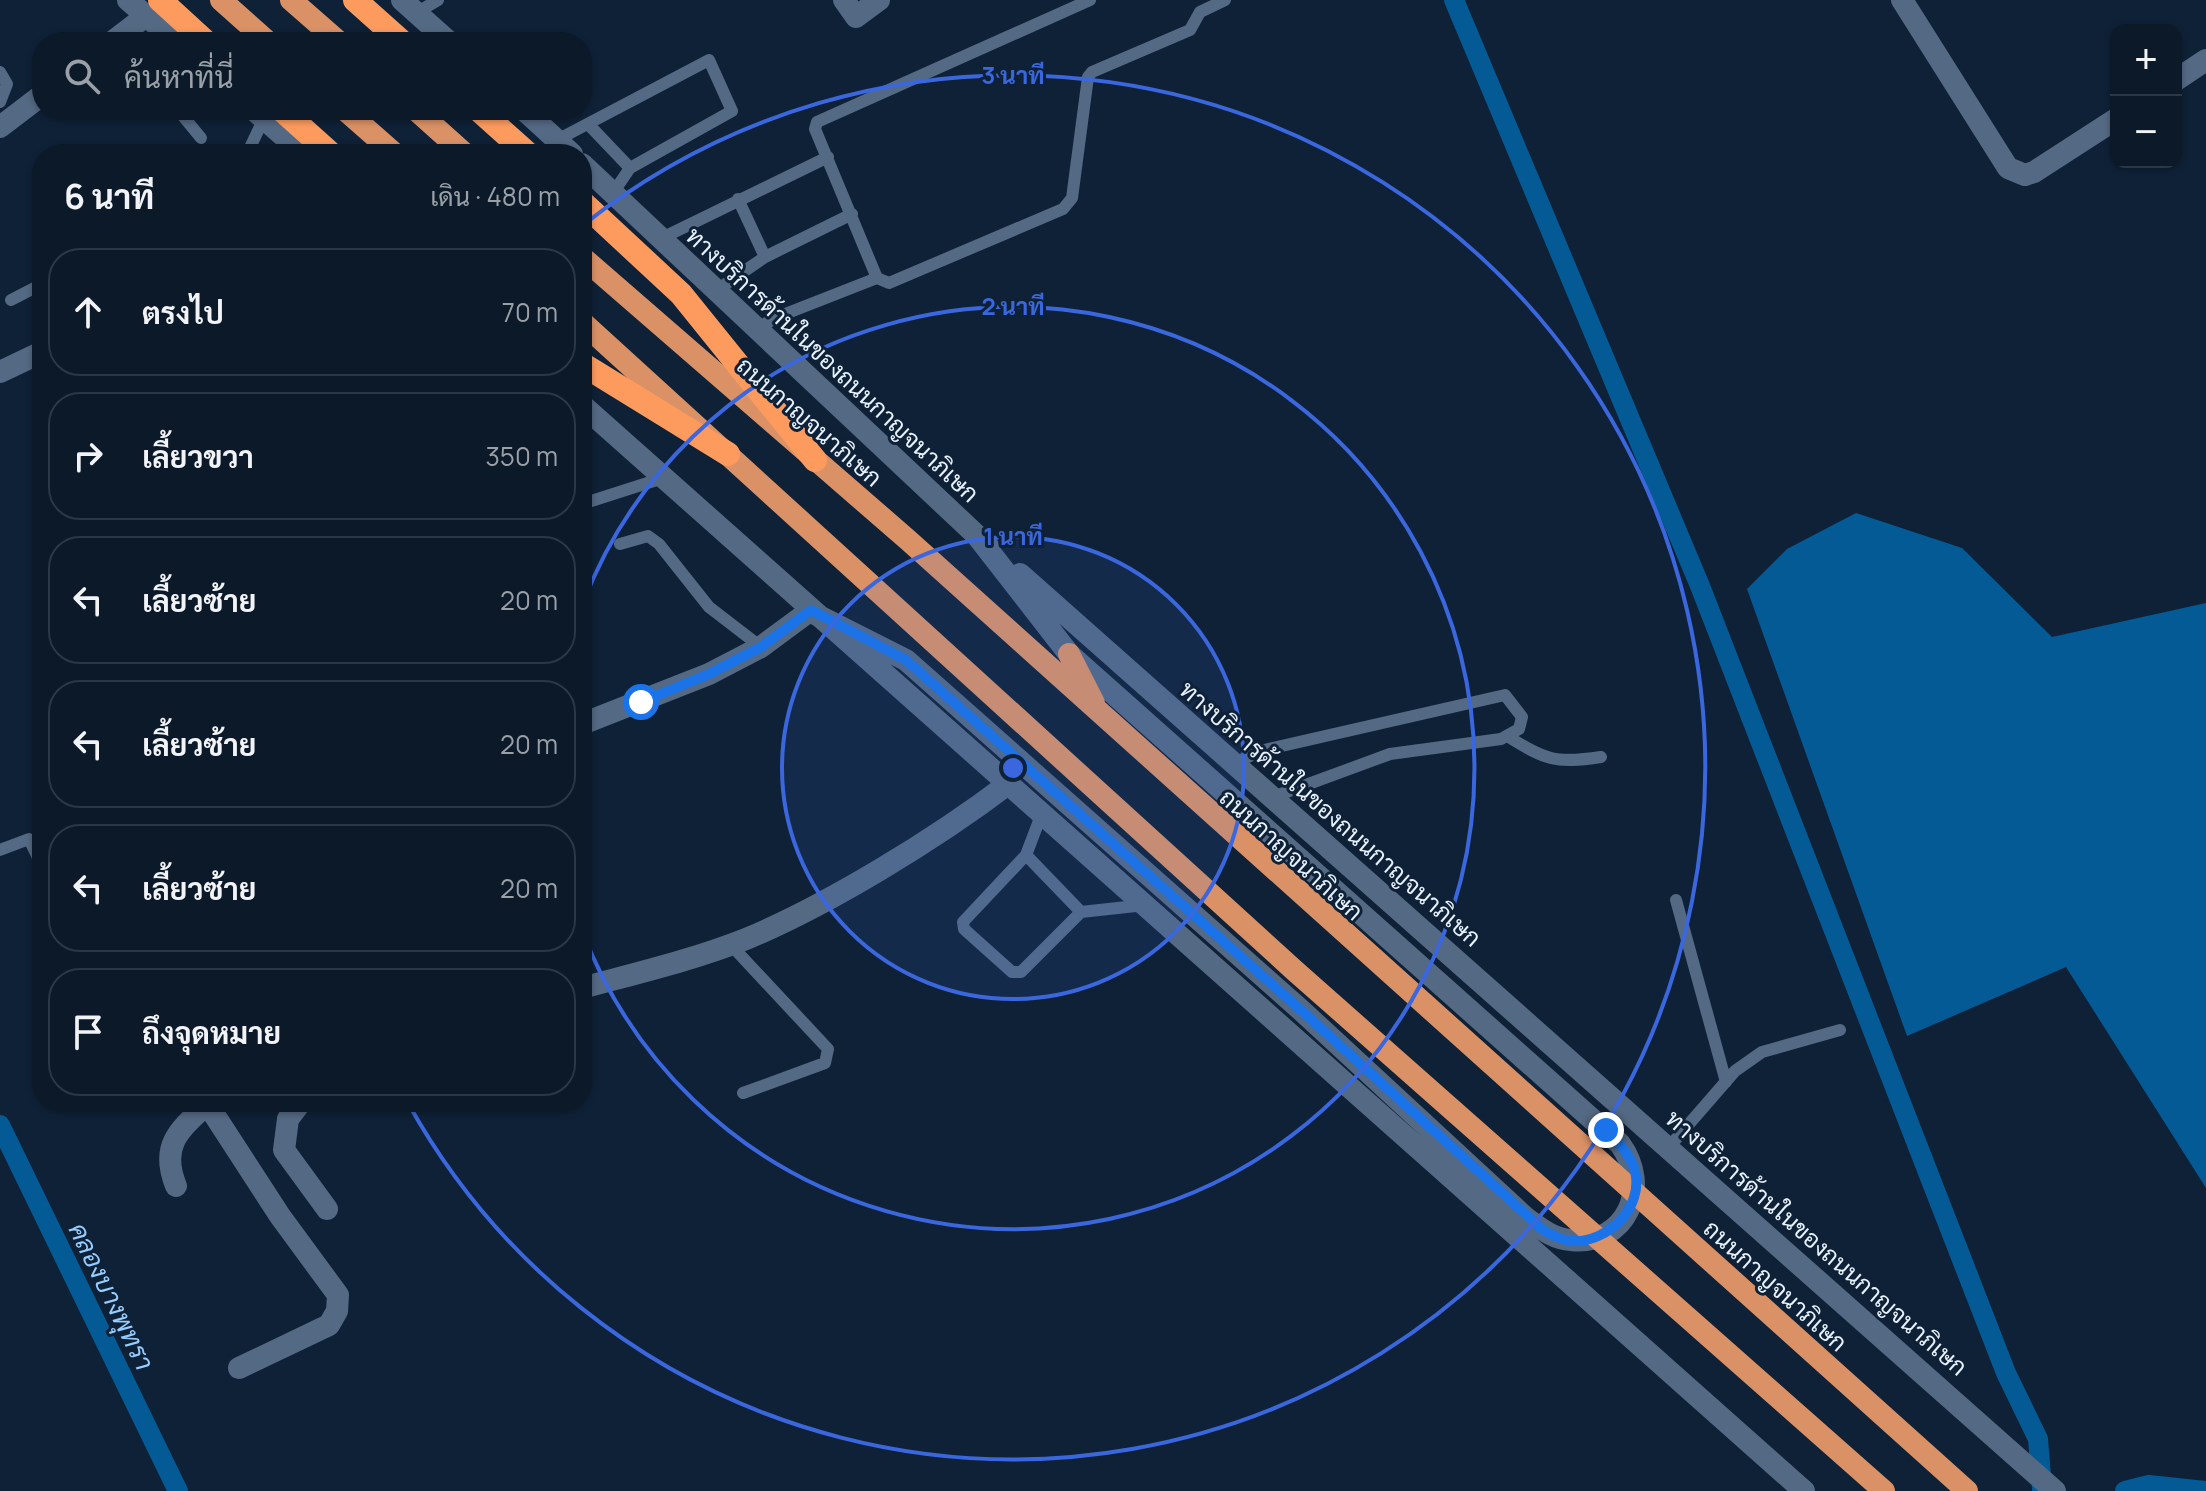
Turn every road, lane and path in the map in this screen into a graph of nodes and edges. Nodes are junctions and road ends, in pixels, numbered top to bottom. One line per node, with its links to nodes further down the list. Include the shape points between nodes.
1 (128, 0): 12 (main road)
2 (221, 0): 16 (highway)
3 (291, 0): 17 (highway)
4 (355, 0): 18 (highway)
5 (438, 0): 11 (lane)
6 (844, 0): 7 (main road, via 856,17)
7 (879, 0)
8 (1090, 0): 45 (lane, via 817,122 815,129)
9 (1225, 0): 55 (lane, via 1200,12 1190,30 1088,77 1072,198 1063,209 889,283)
10 (1902, 0): 33 (main road, via 2016,173 2034,172)
11 (409, 6): 19 (main road)
12 (153, 8): 13 (main road); 14 (main road); 15 (highway)
13 (124, 32)
14 (169, 32)
15 (190, 32)
16 (257, 32)
17 (328, 32)
18 (390, 32)
19 (438, 32)
20 (2206, 60): 22 (main road)
21 (0, 72): 23 (lane, via 7,84)
22 (2182, 76)
23 (0, 102)
24 (32, 103): 35 (main road)
25 (186, 120): 36 (lane)
26 (264, 120): 37 (lane)
27 (273, 120): 38 (main road)
28 (278, 120): 39 (highway)
29 (356, 120): 40 (highway)
30 (427, 120): 41 (highway)
31 (490, 120): 42 (highway)
32 (535, 120): 43 (main road)
33 (2110, 123)
34 (589, 125): 44 (lane); 46 (lane); 46 (lane, via 709,60 732,111)
35 (0, 127)
36 (201, 138)
37 (252, 144)
38 (295, 144)
39 (315, 144)
40 (384, 144)
41 (454, 144)
42 (517, 144)
43 (561, 144)
44 (567, 144)
45 (828, 157): 49 (lane); 51 (lane)
46 (630, 168): 48 (lane)
47 (592, 173): 48 (main road, ทางบริการด้านในของถนนกาญจนาภิเษก)
48 (613, 193): 52 (main road, ทางบริการด้านในของถนนกาญจนาภิเษก)
49 (738, 199): 52 (lane); 53 (lane)
50 (592, 211): 66 (highway, via 681,294)
51 (852, 214): 53 (lane); 55 (lane)
52 (662, 238): 56 (main road, ทางบริการด้านในของถนนกาญจนาภิเษก)
53 (765, 257): 56 (lane)
54 (592, 266): 66 (highway, ถนนกาญจนาภิเษก)
55 (877, 278): 59 (lane)
56 (717, 290): 59 (main road, ทางบริการด้านในของถนนกาญจนาภิเษก)
57 (32, 291): 58 (lane)
58 (11, 300)
59 (757, 328): 69 (main road, ทางบริการด้านในของถนนกาญจนาภิเษก)
60 (592, 331): 65 (highway)
61 (32, 357): 63 (main road)
62 (592, 370): 65 (highway)
63 (0, 372)
64 (592, 419): 67 (main road)
65 (728, 454): 103 (highway, via 1294,970)
66 (815, 460): 74 (highway, ถนนกาญจนาภิเษก)
67 (663, 478): 68 (lane); 71 (main road)
68 (592, 501)
69 (978, 537): 73 (main road); 78 (main road, ทางบริการด้านในของถนนกาญจนาภิเษก)
70 (620, 544): 72 (lane, via 648,536 659,544 709,607)
71 (814, 612): 72 (main road); 73 (main road, via 906,660 1543,1230 1575,1241 1618,1223 1634,1200 1637,1185 1620,1144); 79 (main road)
72 (761, 647): 75 (main road, via 709,674)
73 (1069, 654): 74 (highway)
74 (1102, 718): 104 (highway, ถนนกาญจนาภิเษก)
75 (592, 720)
76 (1507, 736): 77 (lane, via 1564,763); 78 (lane, via 1519,729 1522,717 1505,695 1264,750); 80 (lane, via 1390,754)
77 (1601, 757)
78 (1234, 763): 80 (main road, ทางบริการด้านในของถนนกาญจนาภิเษก)
79 (1008, 784): 81 (main road); 90 (main road, via 844,888)
80 (1273, 797): 98 (main road, ทางบริการด้านในของถนนกาญจนาภิเษก)
81 (1042, 813): 86 (lane); 88 (main road)
82 (32, 837): 83 (lane)
83 (29, 839): 84 (lane); 85 (lane)
84 (32, 845)
85 (0, 850)
86 (1026, 855): 89 (lane); 89 (lane, via 964,919 964,929 1016,974)
87 (1676, 900): 93 (lane)
88 (1146, 905): 89 (lane); 102 (main road)
89 (1081, 912)
90 (730, 944): 91 (main road); 94 (lane, via 828,1049 825,1063)
91 (592, 985)
92 (1840, 1030): 93 (lane, via 1762,1052)
93 (1726, 1082): 98 (lane)
94 (743, 1093)
95 (199, 1112): 99 (main road, via 172,1142 168,1165)
96 (213, 1112): 101 (main road, via 338,1295 329,1325)
97 (293, 1112): 100 (main road, via 284,1150)
98 (1669, 1147): 105 (main road, ทางบริการด้านในของถนนกาญจนาภิเษก)
99 (176, 1186)
100 (327, 1209)
101 (239, 1368)
102 (1799, 1487)
103 (1884, 1491)
104 (1967, 1491)
105 (2055, 1491)

